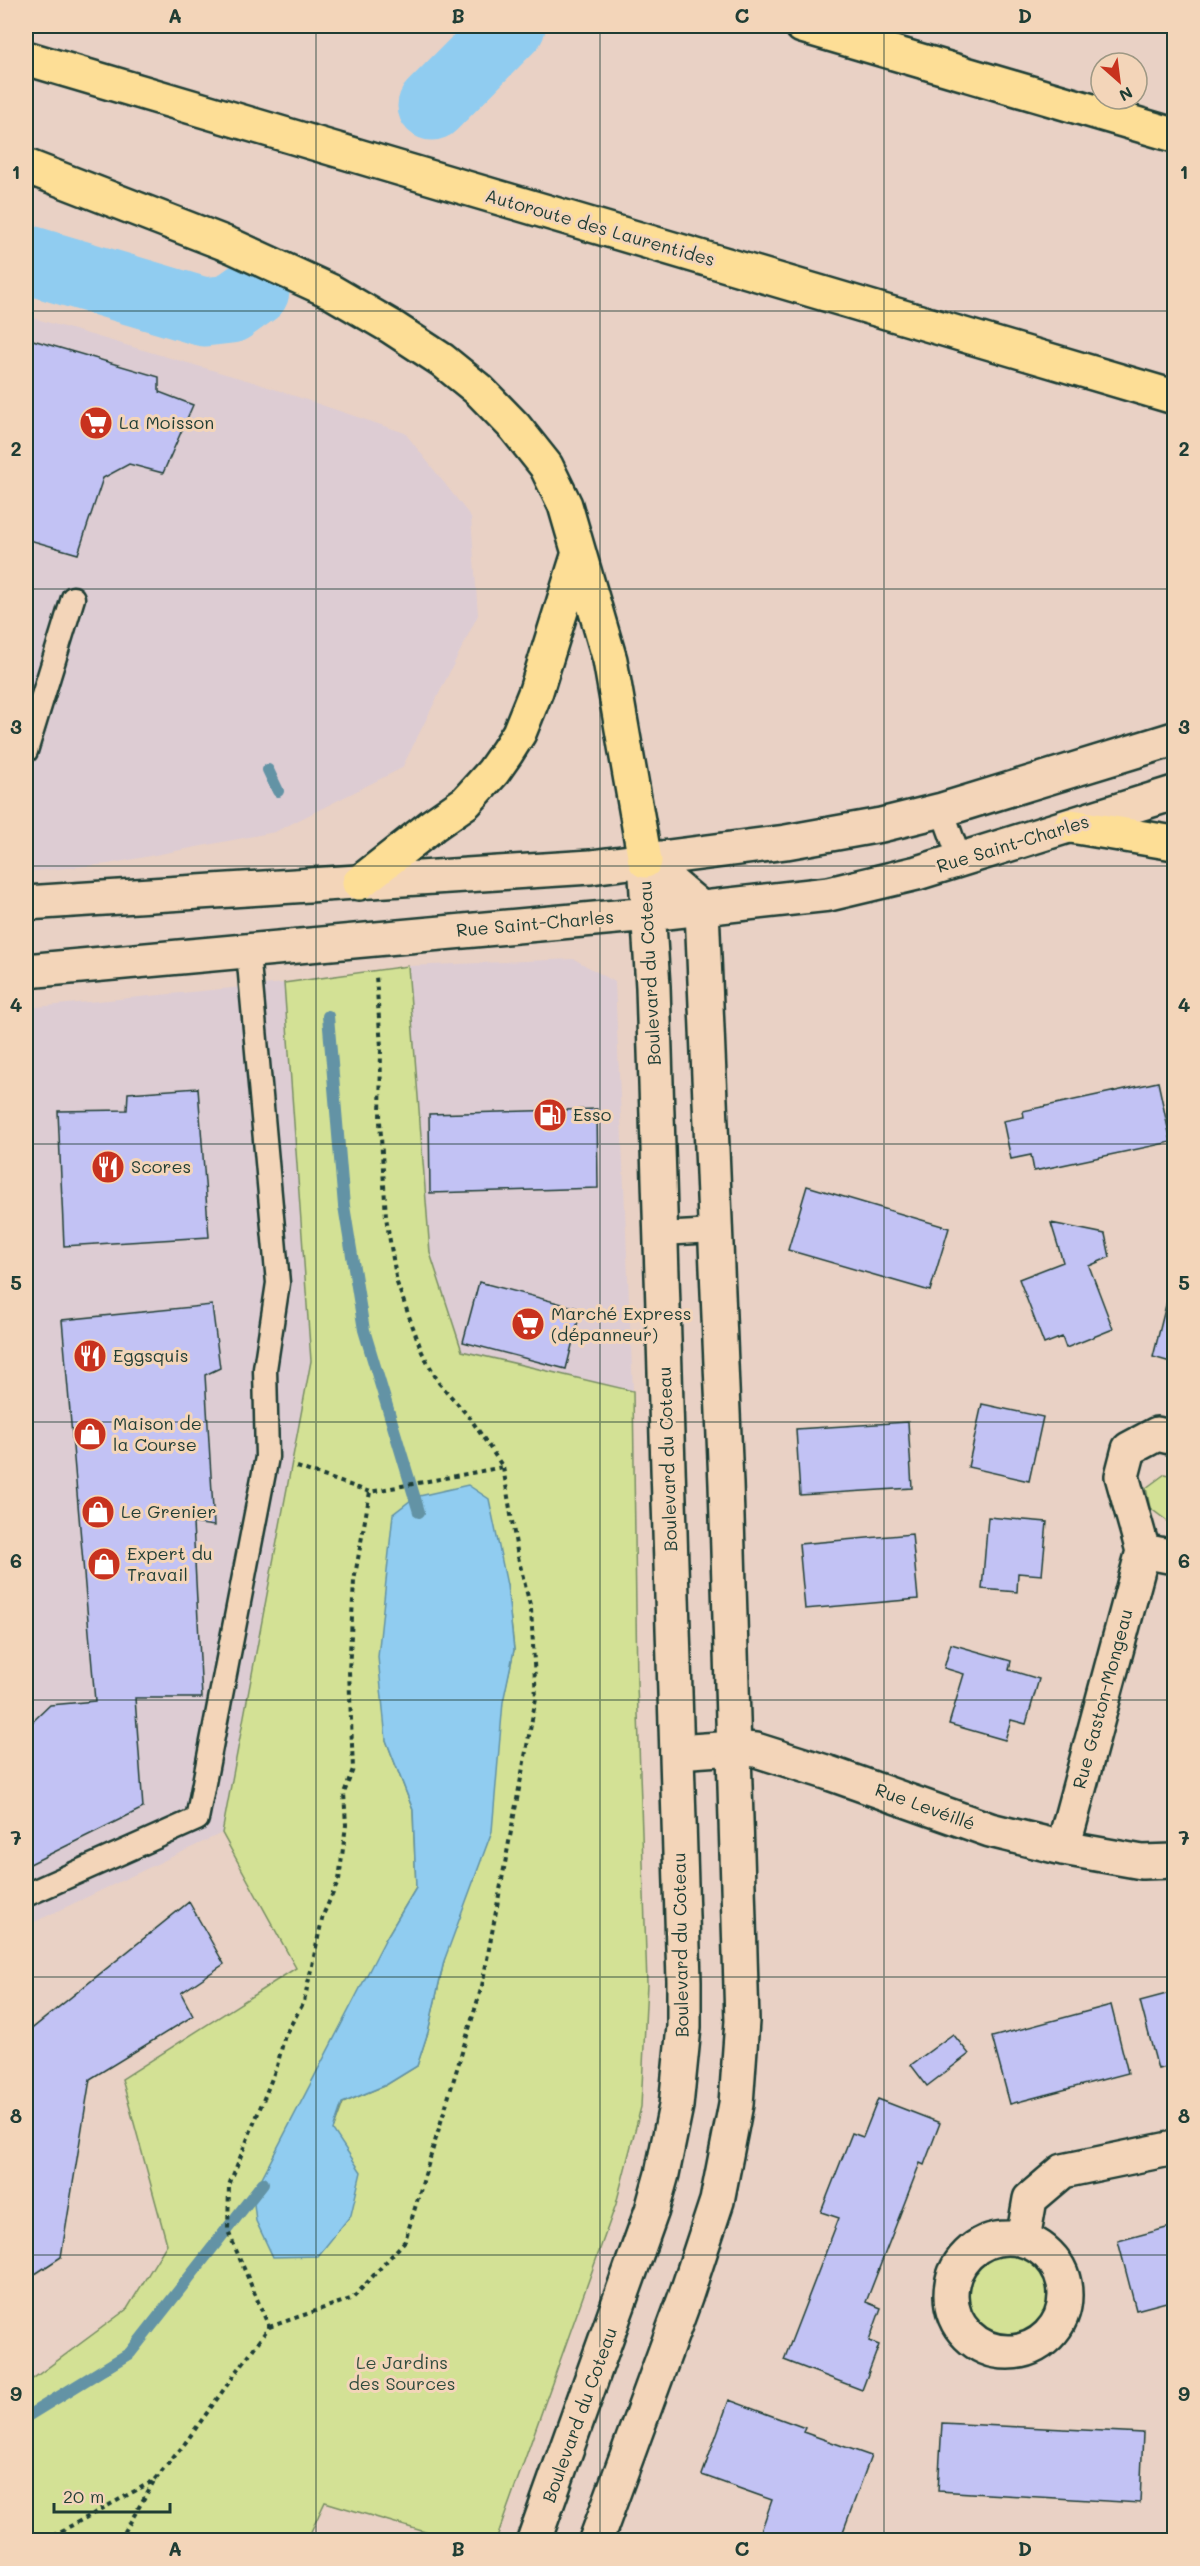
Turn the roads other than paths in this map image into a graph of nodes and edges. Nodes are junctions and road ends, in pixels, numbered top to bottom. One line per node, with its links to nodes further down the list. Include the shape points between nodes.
1 (802, 26): 3 (highway)
2 (26, 58): 5 (highway, Autoroute des Laurentides)
3 (1174, 135)
4 (26, 166): 6 (highway, via 306,278 419,344 479,390 533,448 557,488)
5 (1174, 397)
6 (578, 556): 15 (highway, via 610,660); 16 (highway, via 536,691 507,752 466,802)
7 (73, 598): 9 (lane)
8 (1174, 739): 11 (street)
9 (26, 751)
10 (1174, 793): 12 (street, Rue Saint-Charles)
11 (942, 810): 14 (lane); 15 (street, via 829,836)
12 (1071, 826): 13 (highway); 14 (street, Rue Saint-Charles)
13 (1174, 843)
14 (960, 860): 18 (street, Rue Saint-Charles, via 829,894)
15 (645, 861): 16 (street); 18 (street, Boulevard du Coteau); 19 (street, Boulevard du Coteau)
16 (359, 883): 17 (street)
17 (26, 903)
18 (702, 909): 19 (street, Rue Saint-Charles); 22 (street)
19 (649, 914): 20 (street, Rue Saint-Charles); 23 (street, Boulevard du Coteau)
20 (248, 952): 21 (street, Rue Saint-Charles); 30 (lane, via 278,1282 265,1369 267,1457 197,1818)
21 (26, 971)
22 (714, 1231): 23 (lane); 26 (street)
23 (661, 1234): 27 (street, Boulevard du Coteau)
24 (1174, 1438): 25 (street, Rue Gaston-Mongeau, via 1157,1434 1129,1449 1122,1476)
25 (1159, 1554): 28 (street, Rue Gaston-Mongeau)
26 (734, 1748): 27 (street, Rue Levéillé); 28 (street, Rue Levéillé, via 768,1753 990,1830); 34 (street, via 742,2021 736,2104 725,2170 705,2241)
27 (677, 1752): 33 (street, Boulevard du Coteau, via 684,2004 674,2117 642,2240)
28 (1063, 1848): 29 (street, Rue Levéillé, via 1142,1862)
29 (1174, 1861)
30 (26, 1895)
31 (1174, 2148): 32 (street, via 1064,2171 1030,2199)
32 (1023, 2240)
33 (534, 2541)
34 (596, 2541)

